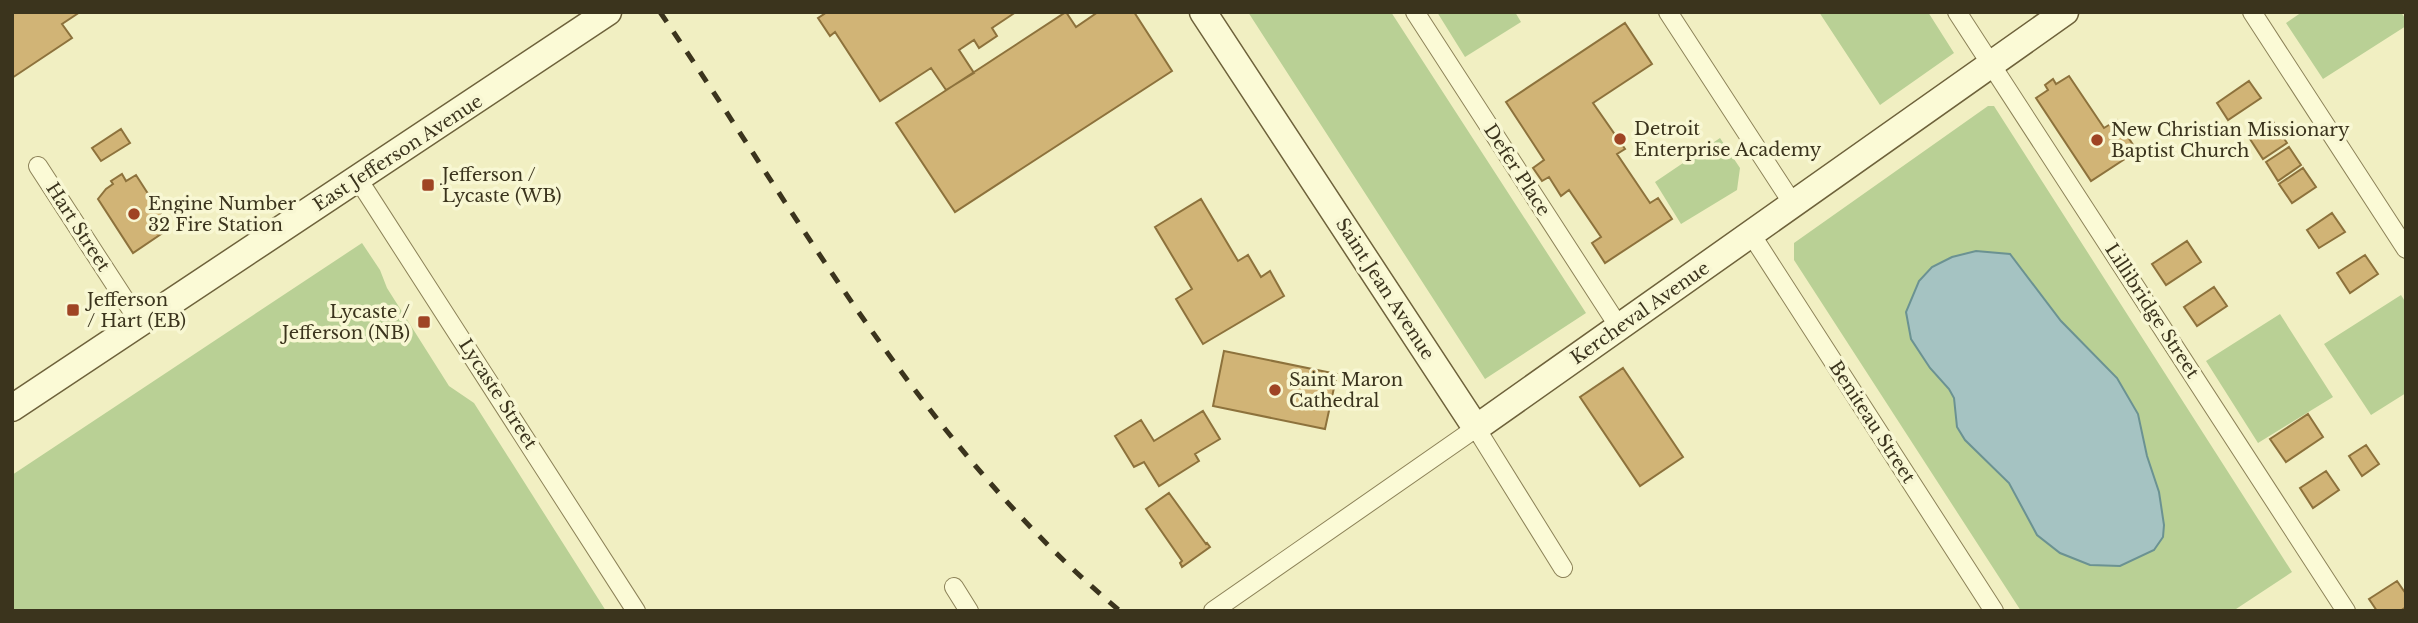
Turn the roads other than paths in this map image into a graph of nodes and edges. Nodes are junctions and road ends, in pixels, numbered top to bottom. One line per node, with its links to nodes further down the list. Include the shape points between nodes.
1 (608, 12): 10 (street, East Jefferson Avenue)
2 (1203, 12): 17 (street, Saint Jean Avenue)
3 (1415, 12): 15 (street, Defer Place)
4 (1668, 12): 11 (street)
5 (1956, 12): 8 (street, Lillibridge Street)
6 (2065, 12): 8 (street, Kercheval Avenue)
7 (2252, 12): 13 (street)
8 (1990, 65): 11 (street, Kercheval Avenue); 24 (street, Lillibridge Street)
9 (38, 166): 14 (street, Hart Street)
10 (358, 179): 14 (street, East Jefferson Avenue); 20 (street, Lycaste Street)
11 (1793, 204): 12 (street, Kercheval Avenue)
12 (1751, 234): 15 (street, Kercheval Avenue); 23 (street, Beniteau Street)
13 (2406, 249)
14 (140, 323): 16 (street, East Jefferson Avenue)
15 (1619, 327): 17 (street, Kercheval Avenue)
16 (12, 408)
17 (1476, 428): 18 (street, Saint Jean Avenue); 22 (street, Kercheval Avenue)
18 (1563, 568)
19 (954, 587): 21 (street)
20 (636, 611)
21 (968, 611)
22 (1213, 611)
23 (1994, 611)
24 (2346, 611)

